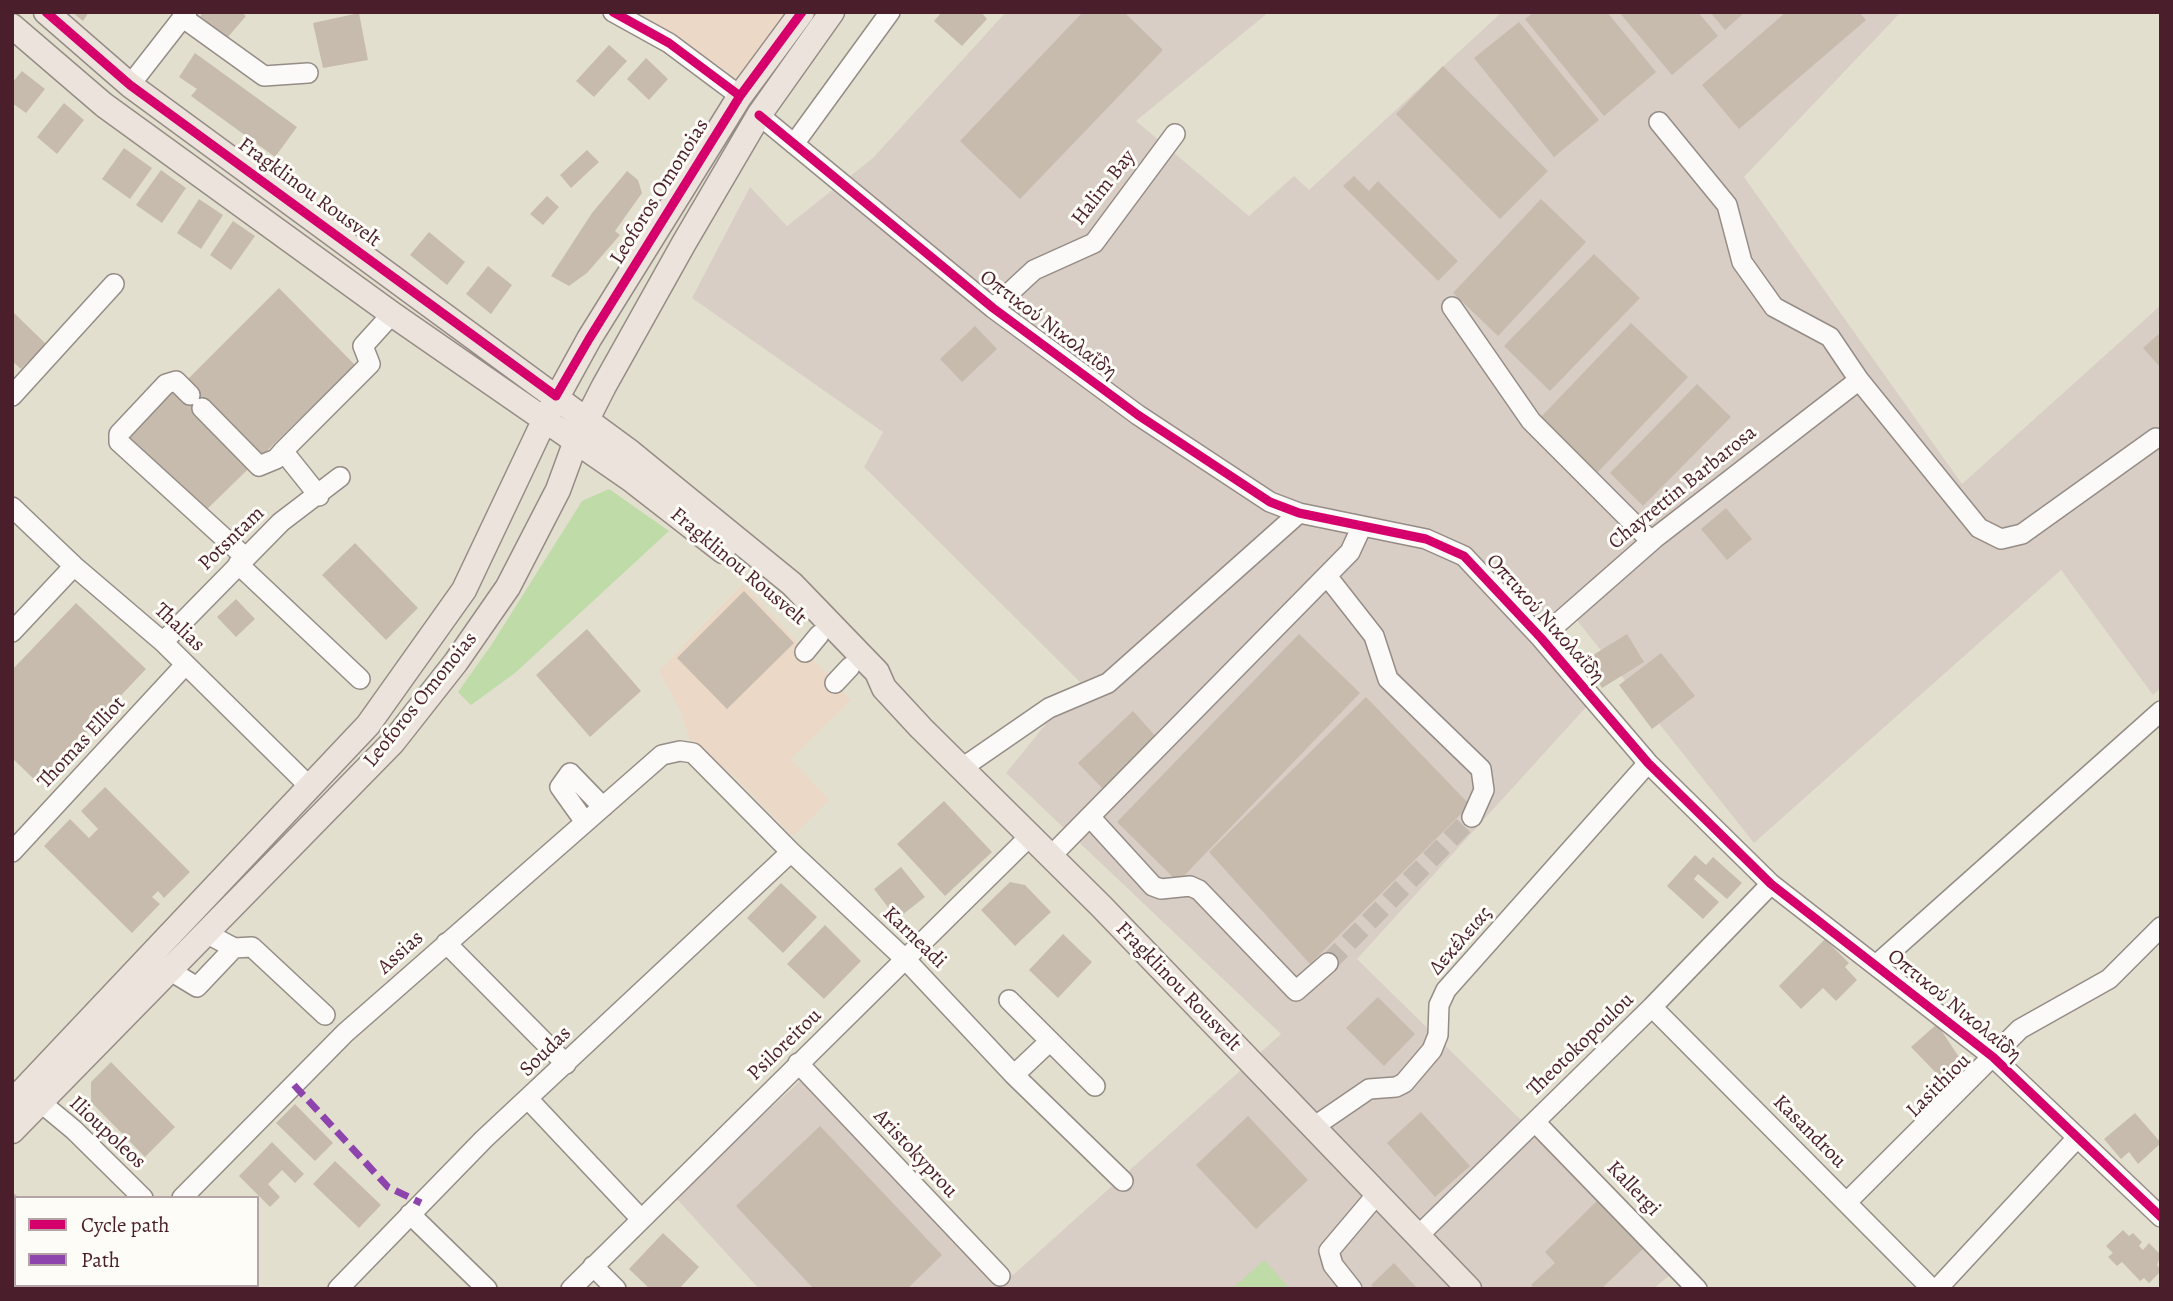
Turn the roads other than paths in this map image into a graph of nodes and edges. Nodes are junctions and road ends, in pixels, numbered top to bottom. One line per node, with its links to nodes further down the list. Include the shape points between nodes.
1 (46, 12): 9 (main road, Fragklinou Rousvelt)
2 (612, 12): 10 (street, via 669,43)
3 (802, 12): 10 (main road, Leoforos Omonoias)
4 (832, 12): 11 (main road, Leoforos Omonoias)
5 (890, 12): 14 (street)
6 (185, 15): 8 (street, via 264,76); 9 (street)
7 (12, 26): 18 (main road, Fragklinou Rousvelt, via 104,105)
8 (308, 73)
9 (130, 85): 21 (main road, Fragklinou Rousvelt)
10 (740, 96): 21 (main road, Leoforos Omonoias)
11 (759, 115): 14 (street, Οπτικού Νικολαΐδη); 22 (main road, Leoforos Omonoias)
12 (1659, 122): 19 (street, via 1727,205 1742,262 1774,307 1830,337)
13 (1175, 134): 17 (street, Halim Bay, via 1094,243 1034,270)
14 (794, 144): 17 (street, Οπτικού Νικολαΐδη)
15 (114, 284): 20 (street)
16 (1452, 307): 30 (street, via 1531,421)
17 (993, 308): 28 (street, Οπτικού Νικολαΐδη, via 1138,415 1259,495)
18 (393, 314): 21 (main road, Fragklinou Rousvelt); 24 (street, via 363,346 370,364)
19 (1858, 380): 23 (street, via 1979,528 2001,539 2022,534); 30 (street, Chayrettin Barbarosa)
20 (12, 396)
21 (551, 407): 22 (main road, Fragklinou Rousvelt); 44 (main road, Leoforos Omonoias, via 464,590 368,725)
22 (582, 430): 39 (main road, Fragklinou Rousvelt, via 792,584 877,672); 39 (main road, Fragklinou Rousvelt, via 643,489 783,598 812,644 842,675); 55 (main road, Leoforos Omonoias, via 558,490 508,587 456,662 393,742)
23 (2156, 438)
24 (283, 451): 26 (street); 31 (street, via 259,466 176,381 166,384 119,434 119,442)
25 (340, 477): 26 (street, Potsntam)
26 (319, 496): 31 (street, Potsntam, via 281,522)
27 (12, 507): 32 (street, Thalias)
28 (1299, 513): 29 (street, Οπτικού Νικολαΐδη); 43 (street, via 1108,683 1049,708)
29 (1362, 526): 33 (street, via 1350,552); 35 (street, Οπτικού Νικολαΐδη, via 1426,539 1464,556)
30 (1651, 541): 35 (street, Chayrettin Barbarosa)
31 (241, 560): 36 (street, Potsntam); 38 (street)
32 (74, 566): 34 (street); 36 (street, Thalias)
33 (1327, 576): 46 (street); 47 (street, via 1374,636 1388,679 1481,769 1484,790)
34 (12, 632)
35 (1541, 638): 42 (street, Οπτικού Νικολαΐδη)
36 (163, 642): 37 (street, Thalias)
37 (185, 665): 44 (street, Thalias); 50 (street, Thomas Elliot)
38 (360, 679)
39 (884, 688): 43 (main road, Fragklinou Rousvelt)
40 (2161, 711): 60 (street)
41 (663, 755): 45 (street, Assias); 51 (street, Karneadi, via 694,753 730,782)
42 (1648, 763): 53 (street, Οπτικού Νικολαΐδη); 75 (street, Δεκέλειας, via 1446,990 1432,1050 1404,1083 1369,1089)
43 (962, 768): 49 (main road, Fragklinou Rousvelt)
44 (310, 787): 73 (main road, Leoforos Omonoias)
45 (603, 807): 48 (street, Assias); 48 (street, via 565,780)
46 (1090, 817): 52 (street); 59 (street, via 1153,886 1199,890 1296,991)
47 (1472, 817)
48 (585, 822): 56 (street, Assias)
49 (1031, 835): 52 (main road, Fragklinou Rousvelt); 58 (street, Psiloreitou)
50 (12, 852)
51 (791, 852): 58 (street, Karneadi); 68 (street, Soudas)
52 (1051, 856): 75 (main road, Fragklinou Rousvelt)
53 (1770, 884): 60 (street, Οπτικού Νικολαΐδη); 63 (street, Theotokopoulou)
54 (2161, 927): 66 (street, Lasithiou, via 2109,979 2020,1029)
55 (204, 932): 57 (street); 61 (main road, Leoforos Omonoias)
56 (446, 943): 68 (street); 81 (street, Assias, via 345,1033)
57 (234, 948): 61 (street, via 197,987); 64 (street, via 253,947)
58 (907, 961): 67 (street, Psiloreitou); 69 (street, Karneadi)
59 (1328, 962)
60 (1876, 965): 66 (street, Οπτικού Νικολαΐδη)
61 (169, 970): 72 (main road, Leoforos Omonoias)
62 (1009, 1000): 65 (street)
63 (1652, 1007): 74 (street, Theotokopoulou); 82 (street, Kasandrou)
64 (325, 1015)
65 (1050, 1041): 69 (street); 70 (street)
66 (1993, 1057): 77 (street, Οπτικού Νικολαΐδη); 82 (street, Lasithiou)
67 (798, 1063): 85 (street, Psiloreitou); 88 (street, Aristokyprou)
68 (566, 1064): 71 (street, Soudas)
69 (1014, 1074): 78 (street, Karneadi)
70 (1095, 1086)
71 (529, 1100): 83 (street, Soudas); 85 (street)
72 (39, 1101): 76 (main road, Leoforos Omonoias); 80 (street, Ilioupoleos)
73 (12, 1102)
74 (1535, 1122): 86 (street, Theotokopoulou); 95 (street, Kallergi)
75 (1312, 1128): 79 (main road, Fragklinou Rousvelt)
76 (12, 1131)
77 (2077, 1138): 84 (street, Οπτικού Νικολαΐδη); 96 (street)
78 (1123, 1181)
79 (1378, 1193): 86 (main road, Fragklinou Rousvelt); 93 (street, via 1329,1251 1332,1265)
80 (141, 1196)
81 (184, 1196)
82 (1847, 1202): 96 (street, Kasandrou)
83 (410, 1214): 89 (street, Soudas); 90 (street)
84 (2161, 1217)
85 (641, 1219): 87 (street, Psiloreitou)
86 (1419, 1235): 94 (main road, Fragklinou Rousvelt)
87 (593, 1266): 91 (street, Psiloreitou); 92 (street)
88 (1000, 1276)
89 (338, 1289)
90 (487, 1289)
91 (571, 1289)
92 (615, 1289)
93 (1352, 1289)
94 (1469, 1289)
95 (1697, 1289)
96 (1935, 1289)

